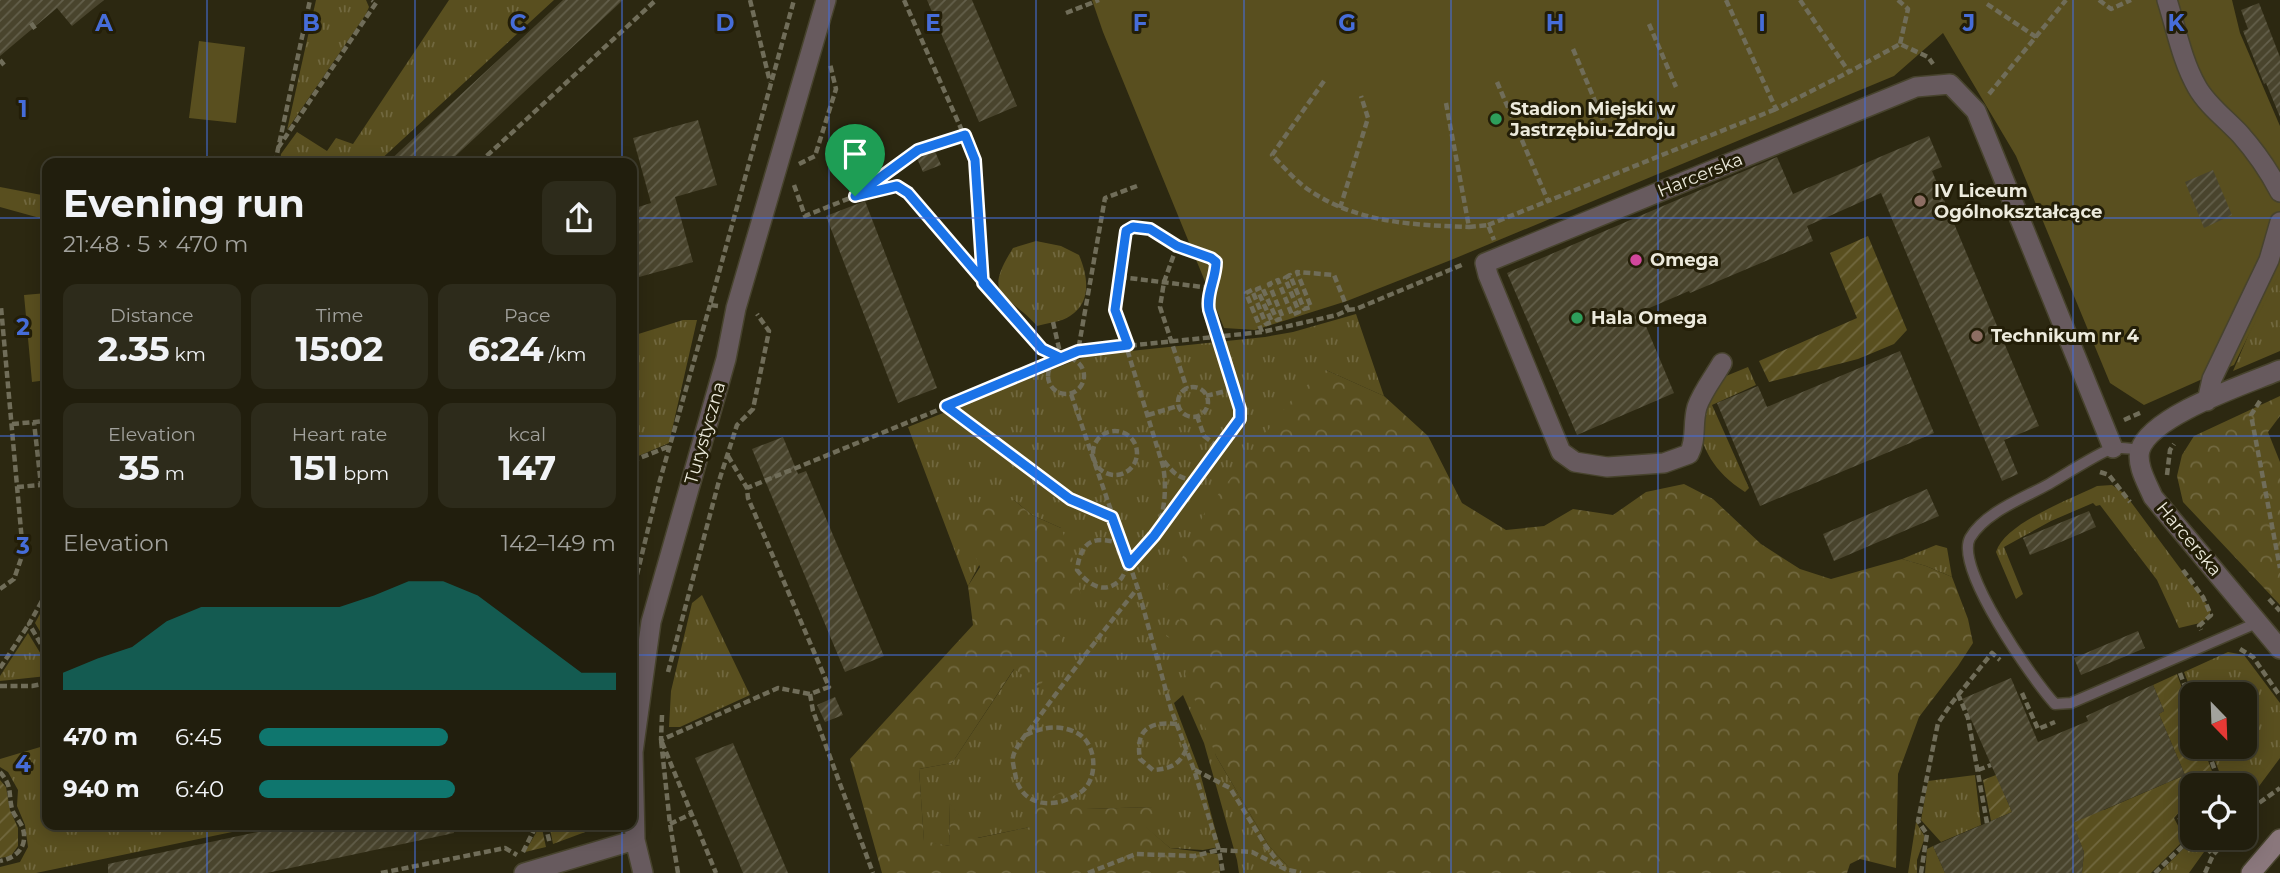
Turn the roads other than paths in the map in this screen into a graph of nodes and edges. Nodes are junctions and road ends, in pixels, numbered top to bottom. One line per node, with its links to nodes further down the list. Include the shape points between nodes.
1 (826, 0): 12 (street, Turystyczna, via 651,622)
2 (2167, 0): 3 (street, via 2197,88 2241,135)
3 (2280, 192)
4 (2280, 222): 7 (street, via 2269,260 2212,379)
5 (1722, 363): 8 (street, Harcerska, via 1698,405 1695,443 1689,454 1664,463 1630,466 1574,462 1561,452 1488,275 1493,260 1916,86 1950,84 1976,111)
6 (2280, 370): 7 (street)
7 (2207, 401): 9 (street, via 2158,426)
8 (2113, 448): 9 (lane); 10 (lane, via 1998,512 1968,541 1968,557 1998,628 2040,689 2054,705 2071,703)
9 (2140, 450): 10 (street, Harcerska, via 2141,471 2153,497)
10 (2259, 622): 11 (street, Harcerska)
11 (2280, 649)
12 (637, 729)
13 (635, 830): 15 (street, Turystyczna)
14 (2280, 839): 18 (main road)
15 (635, 840): 16 (street); 17 (street, Turystyczna)
16 (523, 865)
17 (643, 873)
18 (2251, 873)

